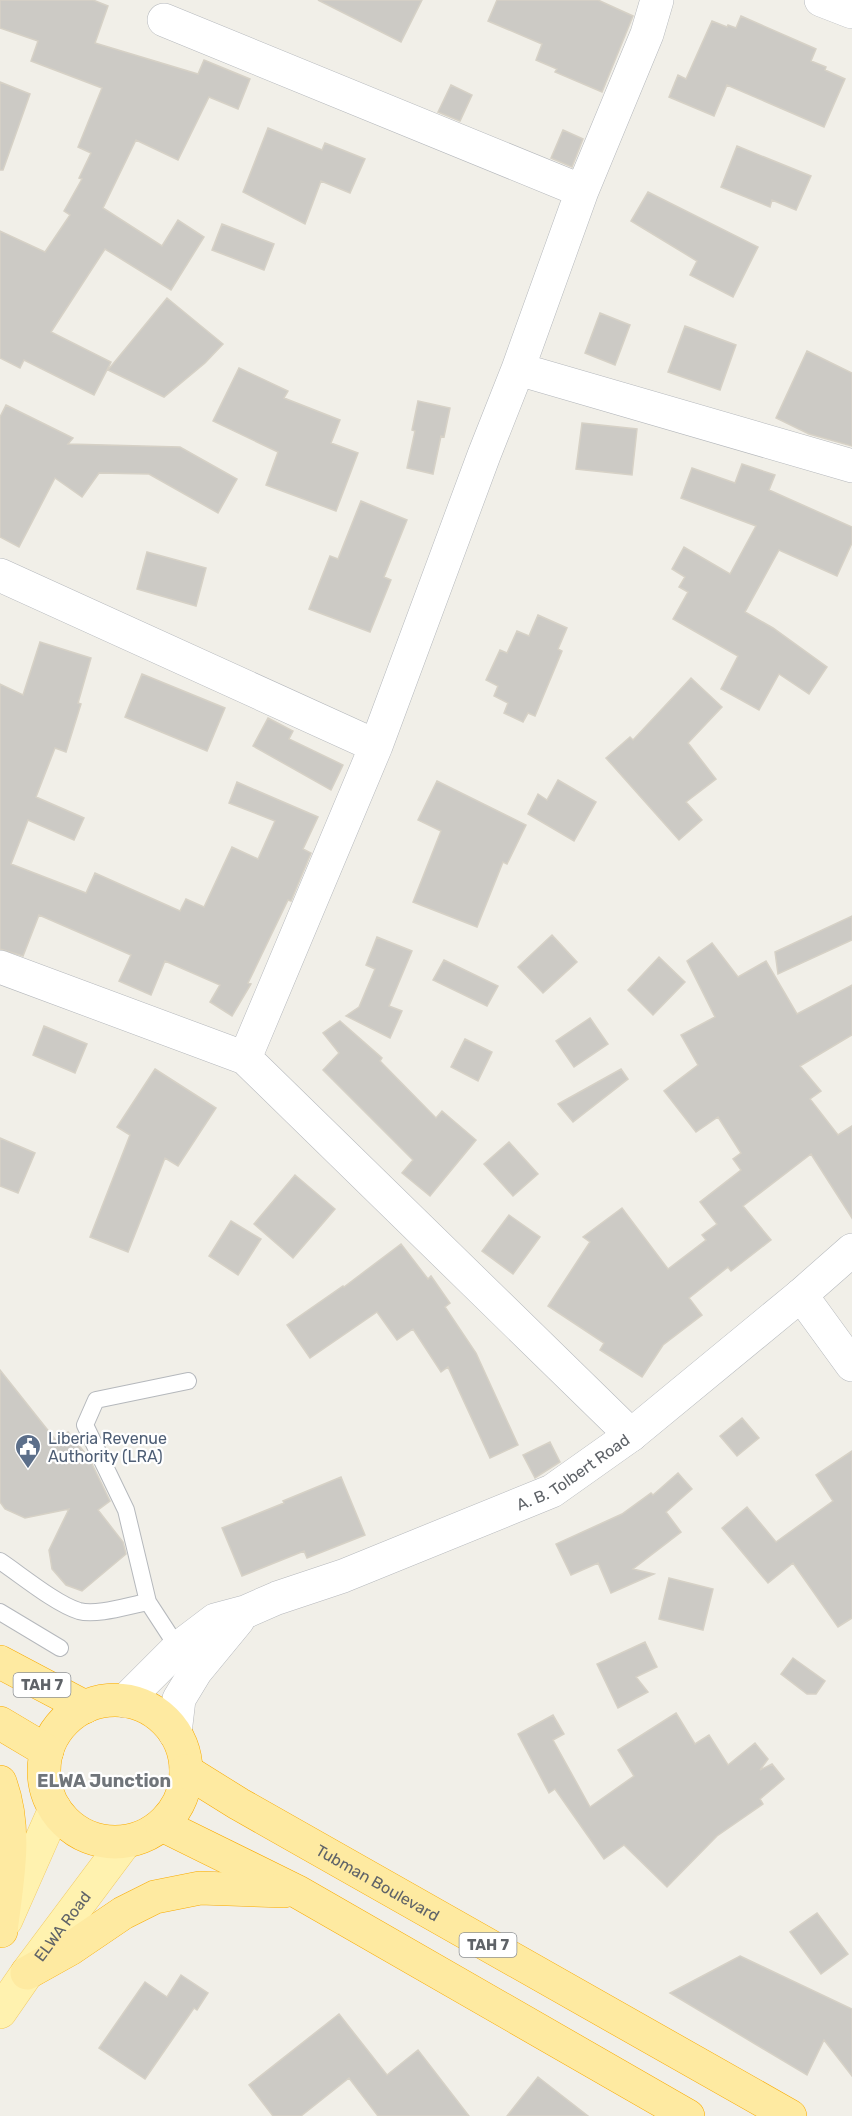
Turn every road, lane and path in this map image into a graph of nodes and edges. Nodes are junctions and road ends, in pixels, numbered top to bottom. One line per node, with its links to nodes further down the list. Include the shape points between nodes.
1 (657, 0): 5 (street, via 647,34)
2 (821, 0): 3 (street)
3 (852, 12)
4 (164, 21): 5 (street)
5 (582, 190): 6 (street)
6 (519, 369): 7 (street); 9 (street)
7 (852, 466)
8 (0, 575): 9 (street)
9 (376, 746): 11 (street)
10 (0, 967): 11 (street)
11 (245, 1058): 16 (street)
12 (852, 1250): 13 (street, A. B. Tolbert Road)
13 (801, 1295): 14 (street); 16 (street, A. B. Tolbert Road)
14 (852, 1365)
15 (188, 1382): 18 (lane, via 96,1401 85,1425 126,1510)
16 (631, 1435): 20 (street, A. B. Tolbert Road, via 552,1491)
17 (0, 1561): 18 (lane, via 79,1611)
18 (148, 1602): 22 (lane)
19 (0, 1612): 21 (lane)
20 (245, 1612): 22 (street, A. B. Tolbert Road, via 215,1620); 27 (street, A. B. Tolbert Road, via 215,1645 185,1690)
21 (60, 1648)
22 (178, 1648): 24 (street, A. B. Tolbert Road)
23 (0, 1662): 25 (highway, TAH 7)
24 (125, 1701): 25 (highway); 27 (highway, via 145,1707)
25 (85, 1707): 28 (highway, via 55,1733)
26 (0, 1723): 28 (highway)
27 (175, 1733): 29 (highway, via 184,1752)
28 (47, 1751): 31 (highway, via 44,1771)
29 (186, 1771): 32 (highway, via 175,1810); 39 (highway, Tubman Boulevard / TAH 7)
30 (0, 1782): 35 (highway, via 10,1841)
31 (55, 1809): 33 (highway, via 86,1836 105,1842); 35 (main road)
32 (162, 1825): 33 (highway); 34 (highway)
33 (125, 1842): 36 (main road, ELWA Road)
34 (298, 1892): 36 (highway, via 200,1888 155,1897); 38 (highway, TAH 7)
35 (0, 1932)
36 (27, 1972): 37 (main road, ELWA Road)
37 (0, 2012)
38 (688, 2116)
39 (790, 2116)

